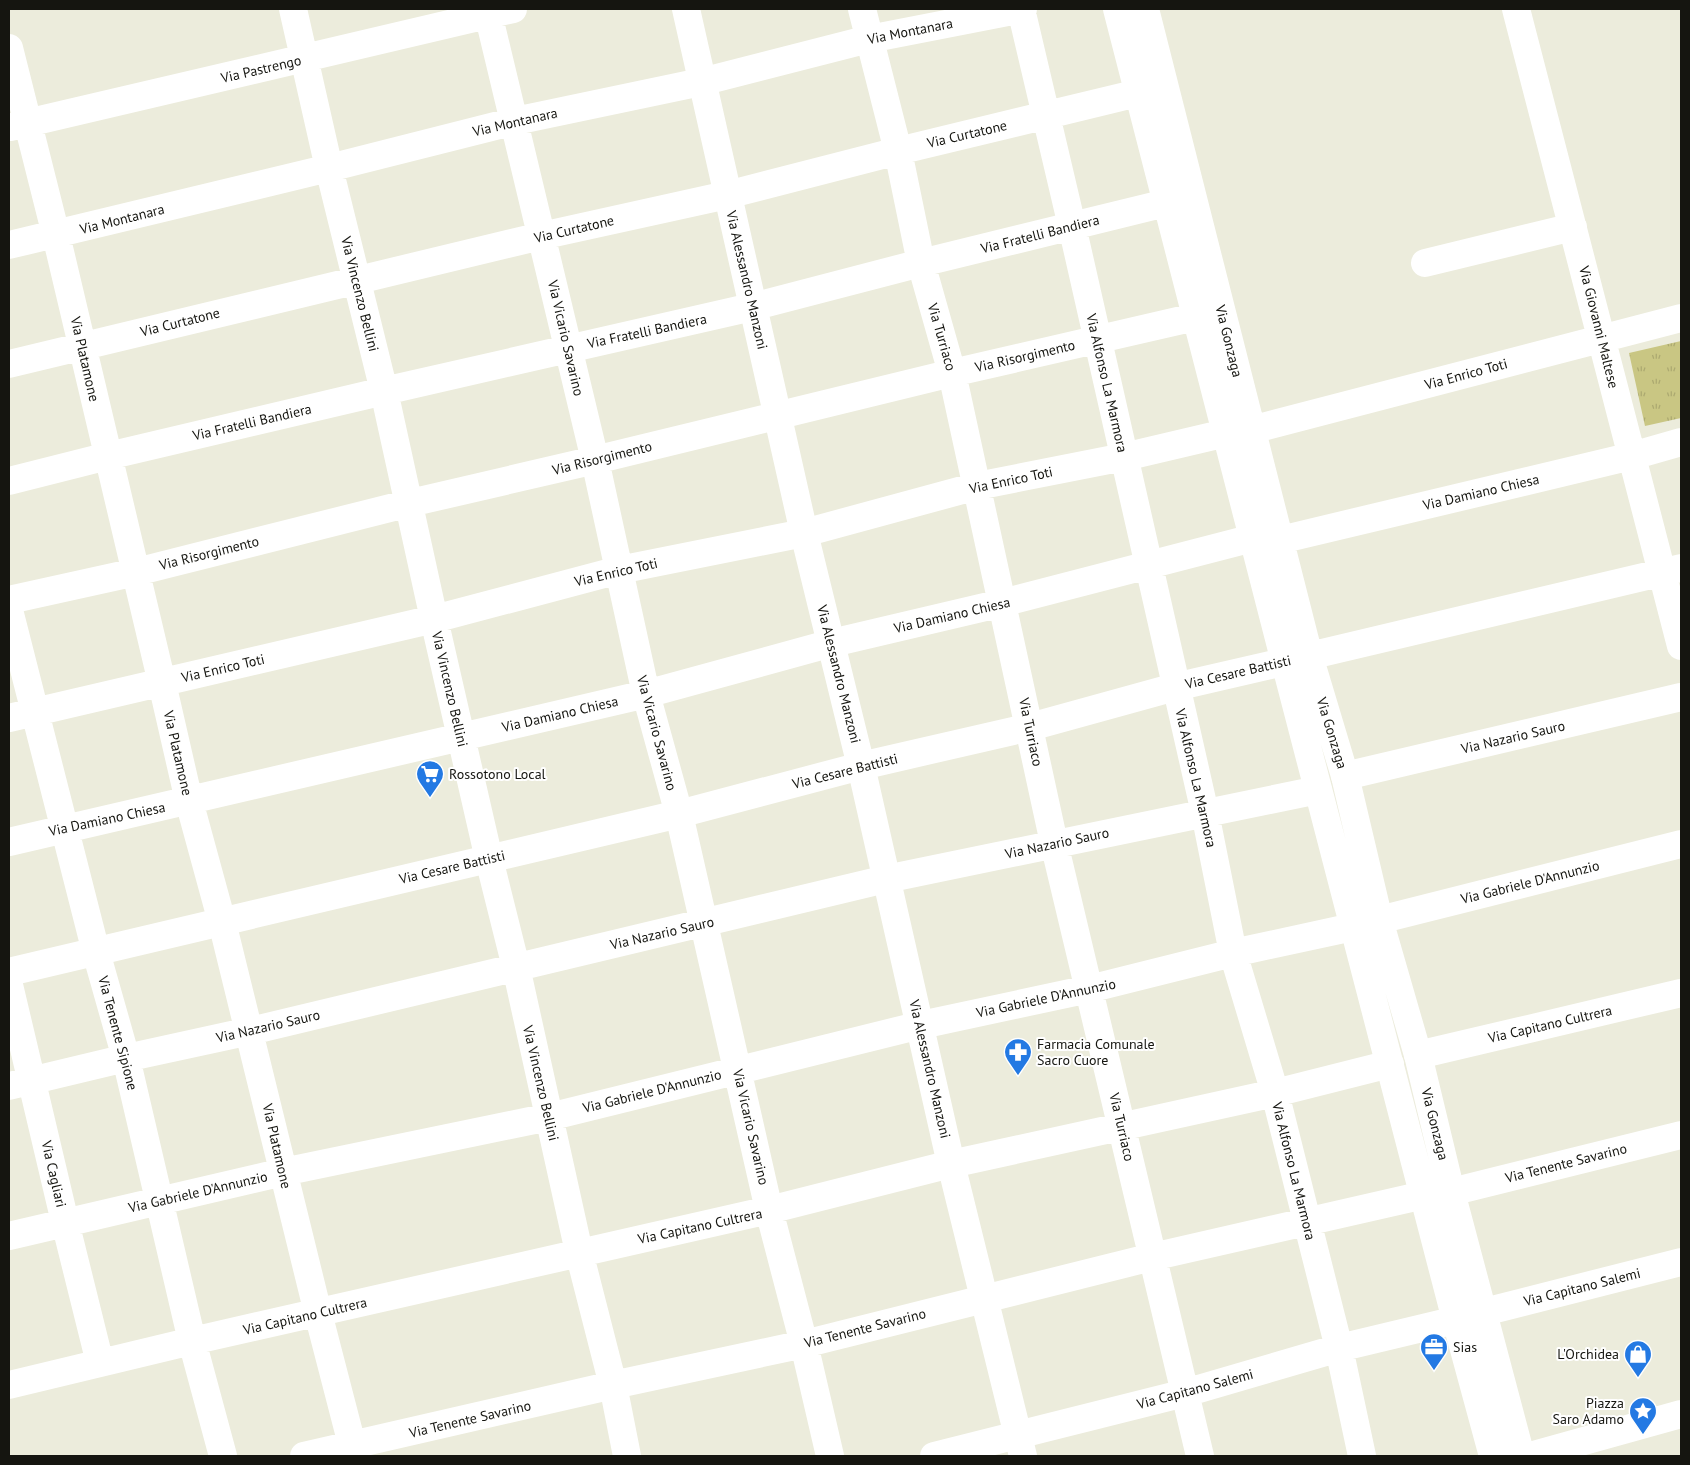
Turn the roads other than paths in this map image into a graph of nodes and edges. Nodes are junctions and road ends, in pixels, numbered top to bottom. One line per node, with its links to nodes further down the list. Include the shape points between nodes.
1 (293, 9): 11 (street, Via Vincenzo Bellini)
2 (686, 9): 12 (street, Via Alessandro Manzoni)
3 (862, 9): 9 (street, Via Turriaco)
4 (1022, 9): 9 (street, Via Montanara); 14 (street, Via Alfonso La Marmora)
5 (1117, 9): 13 (street, Via Gonzaga)
6 (1145, 9): 30 (street, Via Gonzaga)
7 (1516, 9): 22 (street, Via Giovanni Maltese)
8 (496, 11): 11 (street, Via Pastrengo); 15 (street, Via Vicario Savarino)
9 (869, 39): 12 (street, Via Montanara); 17 (street, Via Turriaco)
10 (9, 48): 16 (street, Via Platamone)
11 (305, 58): 16 (street, Via Pastrengo); 18 (street, Via Vincenzo Bellini)
12 (702, 82): 15 (street, Via Montanara); 19 (street, Via Alessandro Manzoni)
13 (1138, 93): 14 (street, Via Curtatone); 20 (street, Via Gonzaga)
14 (1046, 116): 17 (street, Via Curtatone); 21 (street, Via Alfonso La Marmora)
15 (515, 121): 18 (street, Via Montanara); 24 (street, Via Vicario Savarino)
16 (18, 125): 23 (street, Via Platamone)
17 (898, 151): 19 (street, Via Curtatone); 26 (street, Via Turriaco)
18 (329, 168): 23 (street, Via Montanara); 28 (street, Via Vincenzo Bellini)
19 (727, 195): 24 (street, Via Curtatone); 29 (street, Via Alessandro Manzoni)
20 (1166, 203): 21 (street, Via Fratelli Bandiera); 30 (street, Via Gonzaga)
21 (1072, 226): 26 (street, Via Fratelli Bandiera); 33 (street, Via Alfonso La Marmora)
22 (1573, 227): 27 (street); 32 (street, Via Giovanni Maltese)
23 (56, 235): 25 (street, Via Montanara); 34 (street, Via Platamone)
24 (541, 236): 28 (street, Via Curtatone); 35 (street, Via Vicario Savarino)
25 (9, 245)
26 (921, 262): 29 (street, Via Fratelli Bandiera); 37 (street, Via Turriaco)
27 (1425, 263)
28 (356, 280): 34 (street, Via Curtatone); 38 (street, Via Vincenzo Bellini)
29 (752, 308): 35 (street, Via Fratelli Bandiera); 39 (street, Via Alessandro Manzoni)
30 (1208, 314): 33 (street, Via Risorgimento); 40 (street, Via Gonzaga)
31 (1681, 318): 32 (street, Via Enrico Toti)
32 (1602, 339): 40 (street, Via Enrico Toti); 43 (street, Via Giovanni Maltese)
33 (1097, 340): 37 (street, Via Risorgimento); 44 (street, Via Alfonso La Marmora)
34 (81, 346): 36 (street, Via Curtatone); 42 (street, Via Platamone)
35 (568, 348): 38 (street, Via Fratelli Bandiera); 45 (street, Via Vicario Savarino)
36 (9, 364)
37 (952, 372): 39 (street, Via Risorgimento); 47 (street, Via Turriaco)
38 (384, 391): 42 (street, Via Fratelli Bandiera); 48 (street, Via Vincenzo Bellini)
39 (778, 415): 45 (street, Via Risorgimento); 49 (street, Via Alessandro Manzoni)
40 (1238, 432): 44 (street, Via Enrico Toti); 50 (street, Via Gonzaga); 51 (street, Via Gonzaga)
41 (1681, 442): 43 (street, Via Damiano Chiesa)
42 (108, 456): 46 (street, Via Fratelli Bandiera); 55 (street, Via Platamone)
43 (1632, 456): 51 (street, Via Damiano Chiesa); 54 (street, Via Giovanni Maltese)
44 (1124, 457): 47 (street, Via Enrico Toti); 52 (street, Via Alfonso La Marmora)
45 (595, 460): 48 (street, Via Risorgimento); 53 (street, Via Vicario Savarino)
46 (9, 481)
47 (977, 486): 49 (street, Via Enrico Toti); 57 (street, Via Turriaco)
48 (410, 503): 55 (street, Via Risorgimento); 59 (street, Via Vincenzo Bellini)
49 (804, 533): 53 (street, Via Enrico Toti); 60 (street, Via Alessandro Manzoni)
50 (1253, 538): 52 (street, Via Damiano Chiesa); 62 (street, Via Gonzaga)
51 (1280, 540): 62 (street, Via Gonzaga)
52 (1148, 566): 57 (street, Via Damiano Chiesa); 64 (street, Via Alfonso La Marmora)
53 (618, 570): 59 (street, Via Enrico Toti); 65 (street, Via Vicario Savarino)
54 (1671, 571): 61 (street, Via Giovanni Maltese); 62 (street, Via Cesare Battisti)
55 (136, 572): 56 (street, Via Risorgimento); 63 (street, Via Platamone)
56 (9, 600)
57 (1002, 603): 60 (street, Via Damiano Chiesa); 69 (street, Via Turriaco)
58 (9, 610): 67 (street, Via Tenente Sipione)
59 (434, 619): 63 (street, Via Enrico Toti); 70 (street, Via Vincenzo Bellini)
60 (832, 643): 65 (street, Via Damiano Chiesa); 71 (street, Via Alessandro Manzoni)
61 (1681, 646)
62 (1297, 659): 64 (street, Via Cesare Battisti); 72 (street, Via Gonzaga); 73 (street, Via Gonzaga)
63 (162, 683): 67 (street, Via Enrico Toti); 74 (street, Via Platamone)
64 (1175, 687): 69 (street, Via Cesare Battisti); 75 (street, Via Alfonso La Marmora)
65 (646, 694): 70 (street, Via Damiano Chiesa); 76 (street, Via Vicario Savarino)
66 (1681, 697): 72 (street, Via Nazario Sauro)
67 (36, 712): 68 (street, Via Enrico Toti); 77 (street, Via Tenente Sipione)
68 (9, 718)
69 (1030, 727): 71 (street, Via Cesare Battisti); 79 (street, Via Turriaco)
70 (461, 737): 74 (street, Via Damiano Chiesa); 81 (street, Via Vincenzo Bellini)
71 (861, 766): 76 (street, Via Cesare Battisti); 82 (street, Via Alessandro Manzoni)
72 (1345, 776): 83 (street, Via Gonzaga)
73 (1318, 790): 75 (street, Via Nazario Sauro); 86 (street, Via Gonzaga)
74 (189, 801): 77 (street, Via Damiano Chiesa); 84 (street, Via Platamone)
75 (1205, 813): 79 (street, Via Nazario Sauro); 88 (street, Via Alfonso La Marmora)
76 (679, 814): 81 (street, Via Cesare Battisti); 85 (street, Via Vicario Savarino)
77 (66, 828): 78 (street, Via Damiano Chiesa); 87 (street, Via Tenente Sipione)
78 (9, 842)
79 (1054, 843): 82 (street, Via Nazario Sauro); 92 (street, Via Turriaco)
80 (1681, 844): 83 (street, Via Gabriele D'Annunzio)
81 (489, 859): 84 (street, Via Cesare Battisti); 89 (street, Via Vincenzo Bellini)
82 (886, 879): 85 (street, Via Nazario Sauro); 94 (street, Via Alessandro Manzoni)
83 (1379, 920): 96 (street, Via Gonzaga)
84 (222, 922): 87 (street, Via Cesare Battisti); 95 (street, Via Platamone)
85 (704, 923): 89 (street, Via Nazario Sauro); 99 (street, Via Vicario Savarino)
86 (1353, 927): 88 (street, Via Gabriele D'Annunzio); 98 (street, Via Gonzaga)
87 (96, 952): 90 (street, Via Cesare Battisti); 97 (street, Via Tenente Sipione)
88 (1233, 953): 92 (street, Via Gabriele D'Annunzio); 101 (street, Via Alfonso La Marmora)
89 (516, 967): 95 (street, Via Nazario Sauro); 102 (street, Via Vincenzo Bellini)
90 (9, 972)
91 (9, 985): 100 (street, Via Cagliari)
92 (1089, 989): 94 (street, Via Gabriele D'Annunzio); 103 (street, Via Turriaco)
93 (1681, 993): 96 (street, Via Capitano Cultrera)
94 (921, 1025): 99 (street, Via Gabriele D'Annunzio); 105 (street, Via Alessandro Manzoni)
95 (250, 1031): 97 (street, Via Nazario Sauro); 106 (street, Via Platamone)
96 (1418, 1055): 107 (street, Via Gonzaga)
97 (126, 1058): 100 (street, Via Nazario Sauro); 109 (street, Via Tenente Sipione)
98 (1390, 1064): 101 (street, Via Capitano Cultrera); 108 (street, Via Gonzaga)
99 (738, 1069): 102 (street, Via Gabriele D'Annunzio); 110 (street, Via Vicario Savarino)
100 (20, 1083): 112 (street, Via Cagliari)
101 (1275, 1093): 103 (street, Via Capitano Cultrera); 111 (street, Via Alfonso La Marmora)
102 (549, 1117): 106 (street, Via Gabriele D'Annunzio); 114 (street, Via Vincenzo Bellini)
103 (1122, 1128): 105 (street, Via Capitano Cultrera); 115 (street, Via Turriaco)
104 (1681, 1135): 107 (street, Via Tenente Savarino)
105 (951, 1164): 110 (street, Via Capitano Cultrera); 117 (street, Via Alessandro Manzoni)
106 (283, 1172): 109 (street, Via Gabriele D'Annunzio); 119 (street, Via Platamone)
107 (1451, 1192): 108 (street, Via Tenente Savarino); 118 (street, Via Gonzaga)
108 (1424, 1195): 111 (street, Via Tenente Savarino); 120 (street, Via Gonzaga)
109 (158, 1201): 112 (street, Via Gabriele D'Annunzio); 121 (street, Via Tenente Sipione)
110 (769, 1210): 114 (street, Via Capitano Cultrera); 122 (street, Via Vicario Savarino)
111 (1308, 1221): 115 (street, Via Tenente Savarino); 123 (street, Via Alfonso La Marmora)
112 (65, 1222): 113 (street, Via Gabriele D'Annunzio); 124 (street, Via Cagliari)
113 (9, 1236)
114 (579, 1252): 119 (street, Via Capitano Cultrera); 126 (street, Via Vincenzo Bellini)
115 (1152, 1257): 117 (street, Via Tenente Savarino); 127 (street, Via Turriaco)
116 (1681, 1262): 118 (street, Via Capitano Salemi)
117 (984, 1299): 122 (street, Via Tenente Savarino); 129 (street, Via Alessandro Manzoni)
118 (1484, 1312): 139 (street, Via Gonzaga)
119 (318, 1313): 121 (street, Via Capitano Cultrera); 130 (street, Via Platamone)
120 (1456, 1320): 123 (street, Via Capitano Salemi); 138 (street, Via Gonzaga)
121 (192, 1341): 124 (street, Via Capitano Cultrera); 131 (street, Via Tenente Sipione)
122 (804, 1344): 126 (street, Via Tenente Savarino); 134 (street, Via Vicario Savarino)
123 (1339, 1348): 127 (street, Via Capitano Salemi); 137 (street, Via Alfonso La Marmora)
124 (100, 1363): 125 (street, Via Capitano Cultrera)
125 (9, 1385)
126 (613, 1385): 130 (street, Via Tenente Savarino); 133 (street, Via Vincenzo Bellini)
127 (1185, 1394): 129 (street, Via Capitano Salemi); 136 (street, Via Turriaco)
128 (1681, 1414): 140 (street)
129 (1020, 1446): 135 (street, Via Capitano Salemi)
130 (354, 1451): 132 (street, Via Tenente Savarino)
131 (223, 1456)
132 (304, 1456)
133 (627, 1456)
134 (830, 1456)
135 (934, 1456)
136 (1200, 1456)
137 (1362, 1456)
138 (1493, 1456)
139 (1521, 1456)
140 (1530, 1456)

